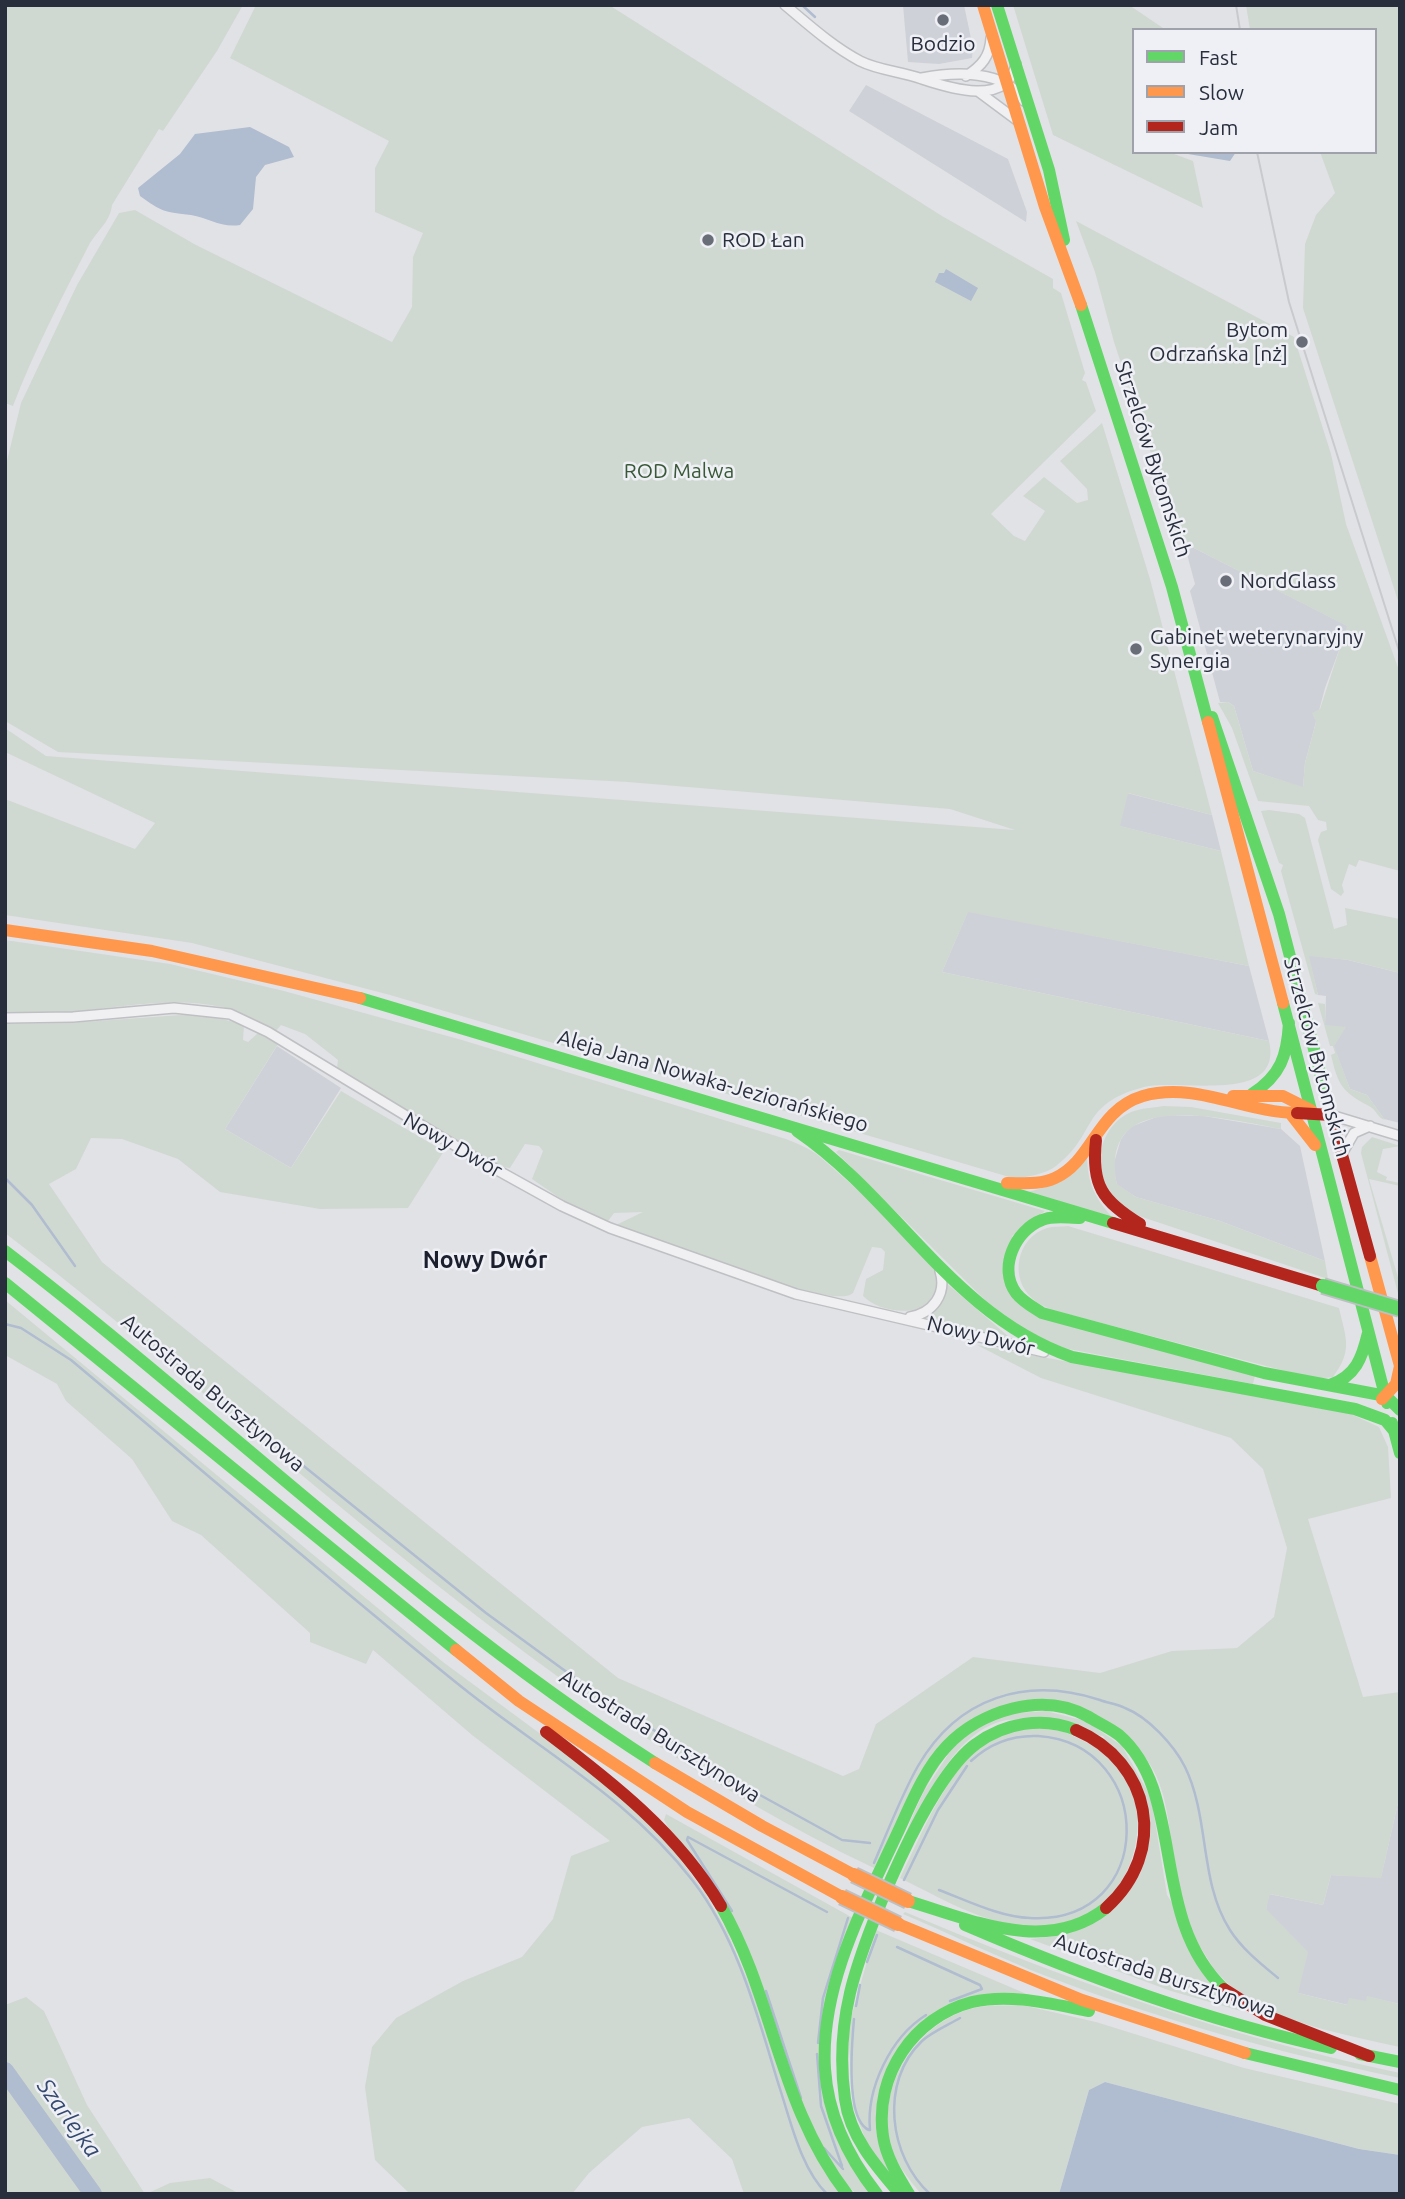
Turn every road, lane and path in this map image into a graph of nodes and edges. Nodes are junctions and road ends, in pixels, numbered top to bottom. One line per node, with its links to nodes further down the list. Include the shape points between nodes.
1 (785, 5): 7 (street, via 858,60)
2 (982, 5): 4 (main road, Strzelców Bytomskich)
3 (997, 5): 5 (main road, Strzelców Bytomskich)
4 (991, 36): 6 (street, via 988,56); 8 (main road, Strzelców Bytomskich)
5 (1016, 64): 8 (street); 10 (main road, Strzelców Bytomskich)
6 (966, 76): 7 (street); 8 (street)
7 (922, 78): 9 (street, via 940,86)
8 (1006, 83): 9 (street); 10 (main road, Strzelców Bytomskich)
9 (977, 91): 10 (street)
10 (1026, 120): 11 (main road, Strzelców Bytomskich, via 1058,202 1067,261)
11 (1195, 671): 14 (main road, Strzelców Bytomskich); 19 (main road, Strzelców Bytomskich, via 1241,792)
12 (5, 930): 20 (main road, Aleja Jana Nowaka-Jeziorańskiego, via 138,948 295,981)
13 (5, 1018): 33 (street, Nowy Dwór, via 174,1008 230,1014 268,1032 434,1135 583,1216 796,1294)
14 (1289, 1023): 15 (main road, via 1282,1069); 17 (main road, Strzelców Bytomskich)
15 (1252, 1094): 16 (main road); 17 (main road, via 1286,1095)
16 (1218, 1097): 18 (main road); 22 (main road, via 1157,1093 1135,1098 1110,1114)
17 (1311, 1110): 18 (main road); 19 (main road); 24 (main road, Strzelców Bytomskich)
18 (1290, 1114): 24 (main road)
19 (1331, 1115): 21 (street); 25 (main road, Strzelców Bytomskich)
20 (784, 1123): 26 (main road, Aleja Jana Nowaka-Jeziorańskiego); 30 (main road, via 836,1160)
21 (1370, 1126): 23 (street); 25 (street, via 1349,1139)
22 (1097, 1134): 26 (main road, via 1080,1160 1040,1183); 28 (main road, via 1093,1173 1099,1191 1127,1217)
23 (1400, 1136)
24 (1322, 1156): 34 (main road, Strzelców Bytomskich)
25 (1342, 1157): 36 (main road, Strzelców Bytomskich)
26 (961, 1177): 27 (main road, Aleja Jana Nowaka-Jeziorańskiego)
27 (1106, 1220): 28 (main road, Aleja Jana Nowaka-Jeziorańskiego); 37 (main road, via 1053,1217 1023,1230 1014,1243 1009,1273 1013,1288 1024,1301 1042,1313 1071,1322)
28 (1163, 1237): 32 (main road, Aleja Jana Nowaka-Jeziorańskiego, bridge)
29 (5, 1251): 44 (main road, Autostrada Bursztynowa, bridge, via 529,1677 699,1788)
30 (938, 1263): 33 (street, Nowy Dwór, via 943,1285 935,1303 918,1316); 35 (main road, via 1011,1330)
31 (5, 1283): 43 (main road, Autostrada Bursztynowa)
32 (1400, 1309)
33 (903, 1317): 35 (street, Nowy Dwór, via 993,1342)
34 (1369, 1328): 37 (main road, via 1358,1367 1348,1378); 38 (main road, Strzelców Bytomskich)
35 (1059, 1354): 39 (main road)
36 (1400, 1366): 38 (main road, via 1396,1384)
37 (1326, 1385): 38 (main road)
38 (1386, 1396): 39 (main road); 40 (main road); 41 (main road, Strzelców Bytomskich)
39 (1355, 1409): 41 (main road, via 1385,1420)
40 (1400, 1410)
41 (1395, 1432): 42 (main road, Strzelców Bytomskich)
42 (1400, 1453)
43 (519, 1701): 45 (main road, Autostrada Bursztynowa, bridge, via 687,1812 842,1897 1014,1974); 49 (main road, via 538,1726 658,1822 705,1879 746,1958 812,2145)
44 (908, 1901): 46 (main road, Autostrada Bursztynowa, via 1137,1994 1230,2023); 51 (main road, via 1015,1931 1071,1928 1091,1919 1129,1884 1140,1859 1146,1819 1134,1779 1107,1744 1091,1734 1062,1722 1034,1720 1004,1726 980,1739 949,1769 937,1790 868,1935 843,2025 841,2073 852,2125 872,2164)
45 (1153, 2025): 48 (main road, Autostrada Bursztynowa); 52 (main road, via 1014,1999 971,2003 931,2021 900,2053 883,2096 883,2137)
46 (1369, 2056): 47 (main road, Autostrada Bursztynowa); 50 (main road, via 1248,2008 1203,1968 1177,1914 1151,1780 1121,1737 1098,1720 1070,1709 1035,1705 1009,1709 970,1726 936,1761 880,1870 837,1977 828,2022 827,2084 844,2145)
47 (1400, 2062)
48 (1400, 2090)
49 (847, 2194)
50 (877, 2194)
51 (900, 2194)
52 (909, 2194)

